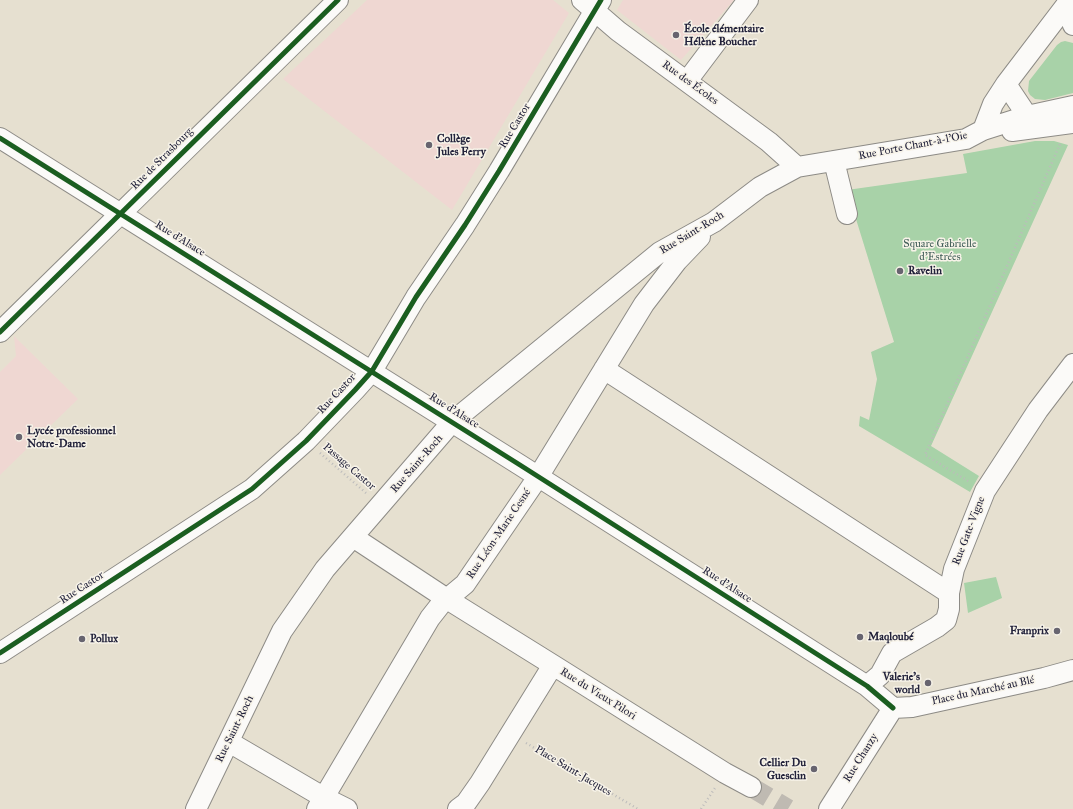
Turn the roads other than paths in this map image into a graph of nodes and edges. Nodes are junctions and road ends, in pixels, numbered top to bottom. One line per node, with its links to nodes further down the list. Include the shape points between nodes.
1 (338, 0): 14 (street, Rue de Strasbourg)
2 (748, 0): 6 (street)
3 (592, 4): 6 (street, Rue des Écoles, via 618,31); 20 (street, Rue Castor, via 499,171 416,297)
4 (1070, 6): 5 (street); 7 (street)
5 (1073, 25)
6 (687, 81): 13 (street, Rue des Écoles, via 769,142)
7 (1006, 84): 9 (street); 10 (street)
8 (1072, 117): 9 (street, Rue Porte Chant-à-l'Oie)
9 (1031, 122): 10 (street, Rue Porte Chant-à-l'Oie)
10 (974, 134): 12 (street, Rue Porte Chant-à-l'Oie)
11 (0, 138): 14 (street, Rue d'Alsace)
12 (834, 161): 13 (street, Rue Porte Chant-à-l'Oie); 15 (street)
13 (797, 167): 16 (street, Rue Saint-Roch, via 760,187)
14 (120, 213): 17 (street, Rue de Strasbourg); 20 (street, Rue d'Alsace)
15 (847, 214)
16 (714, 222): 19 (street, Rue Léon-Marie Cesné, via 677,261 644,304); 21 (street, Rue Saint-Roch, via 660,252)
17 (0, 332)
18 (1073, 364): 24 (street, Rue Gate-Vigne, via 1038,410 985,491 954,569)
19 (604, 369): 22 (street, Rue Léon-Marie Cesné); 24 (street)
20 (372, 371): 21 (street, Rue d'Alsace); 26 (street, Rue Castor, via 306,441 252,489)
21 (452, 422): 22 (street, Rue d'Alsace); 23 (street, Rue Saint-Roch)
22 (538, 477): 25 (street, Rue Léon-Marie Cesné, via 465,584); 29 (street, Rue d'Alsace)
23 (353, 537): 25 (street, Rue du Vieux Pilori); 31 (street, Rue Saint-Roch, via 325,569 282,631)
24 (949, 593): 29 (street, Rue Gate-Vigne, via 946,620 892,653 880,674)
25 (444, 601): 27 (street, Rue du Vieux Pilori); 33 (street, Rue Léon-Marie Cesné, via 430,618)
26 (0, 653)
27 (553, 665): 32 (street, Rue du Vieux Pilori, via 725,773); 36 (street, via 480,783 466,803)
28 (1073, 670): 30 (street, Place du Marché au Blé, via 912,707)
29 (867, 686): 30 (street, Rue d'Alsace)
30 (893, 708): 37 (street, Rue Chanzy)
31 (229, 742): 33 (street); 34 (street, Rue Saint-Roch)
32 (751, 786)
33 (320, 803): 35 (street)
34 (196, 809)
35 (347, 809)
36 (458, 809)
37 (829, 809)

